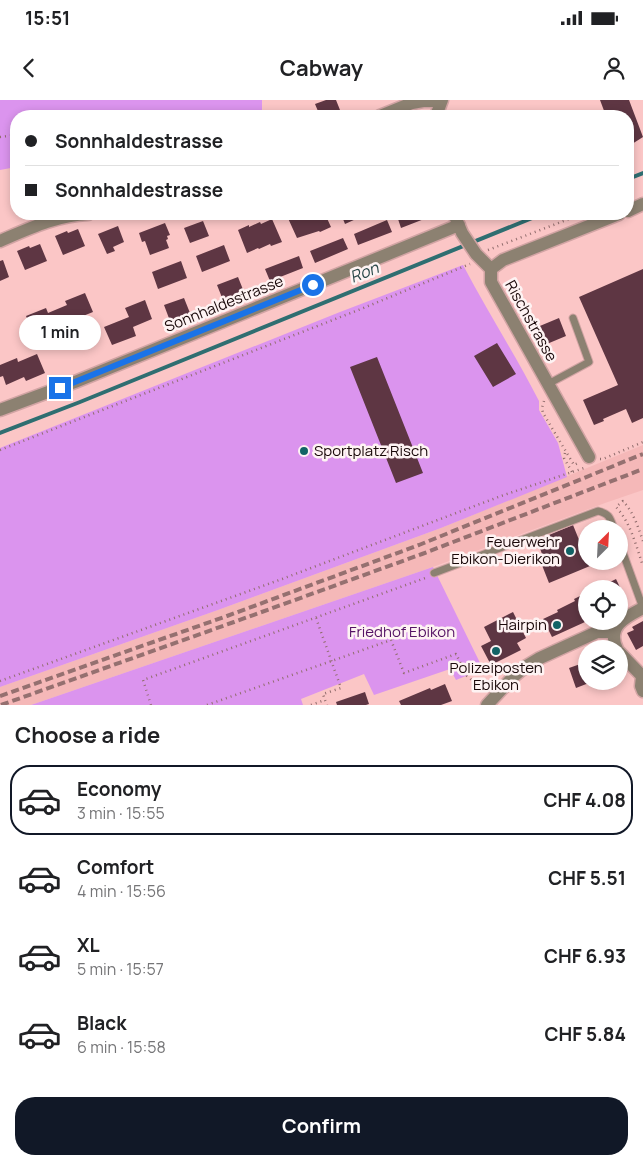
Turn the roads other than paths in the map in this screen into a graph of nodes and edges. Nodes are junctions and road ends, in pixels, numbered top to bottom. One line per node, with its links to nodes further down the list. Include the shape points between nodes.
1 (442, 100): 2 (street, via 412,103)
2 (395, 110)
3 (53, 220): 6 (street)
4 (605, 220): 7 (street, Rischstrasse, via 503,260)
5 (458, 224): 7 (street, via 473,259); 10 (street, Sonnhaldestrasse, via 76,382)
6 (0, 241)
7 (492, 269): 9 (street, Rischstrasse, via 491,282)
8 (573, 318): 9 (lane, via 590,362)
9 (548, 384): 11 (street, Rischstrasse)
10 (0, 410)
11 (589, 457)
12 (611, 520): 14 (lane, via 598,511)
13 (628, 567): 15 (lane)
14 (434, 573)
15 (643, 608): 16 (street, via 626,617)
16 (614, 632): 17 (street); 21 (street, via 597,632 540,658 513,677)
17 (614, 640)
18 (628, 662): 19 (street)
19 (642, 677): 20 (street, via 640,686)
20 (643, 691)
21 (490, 702)

